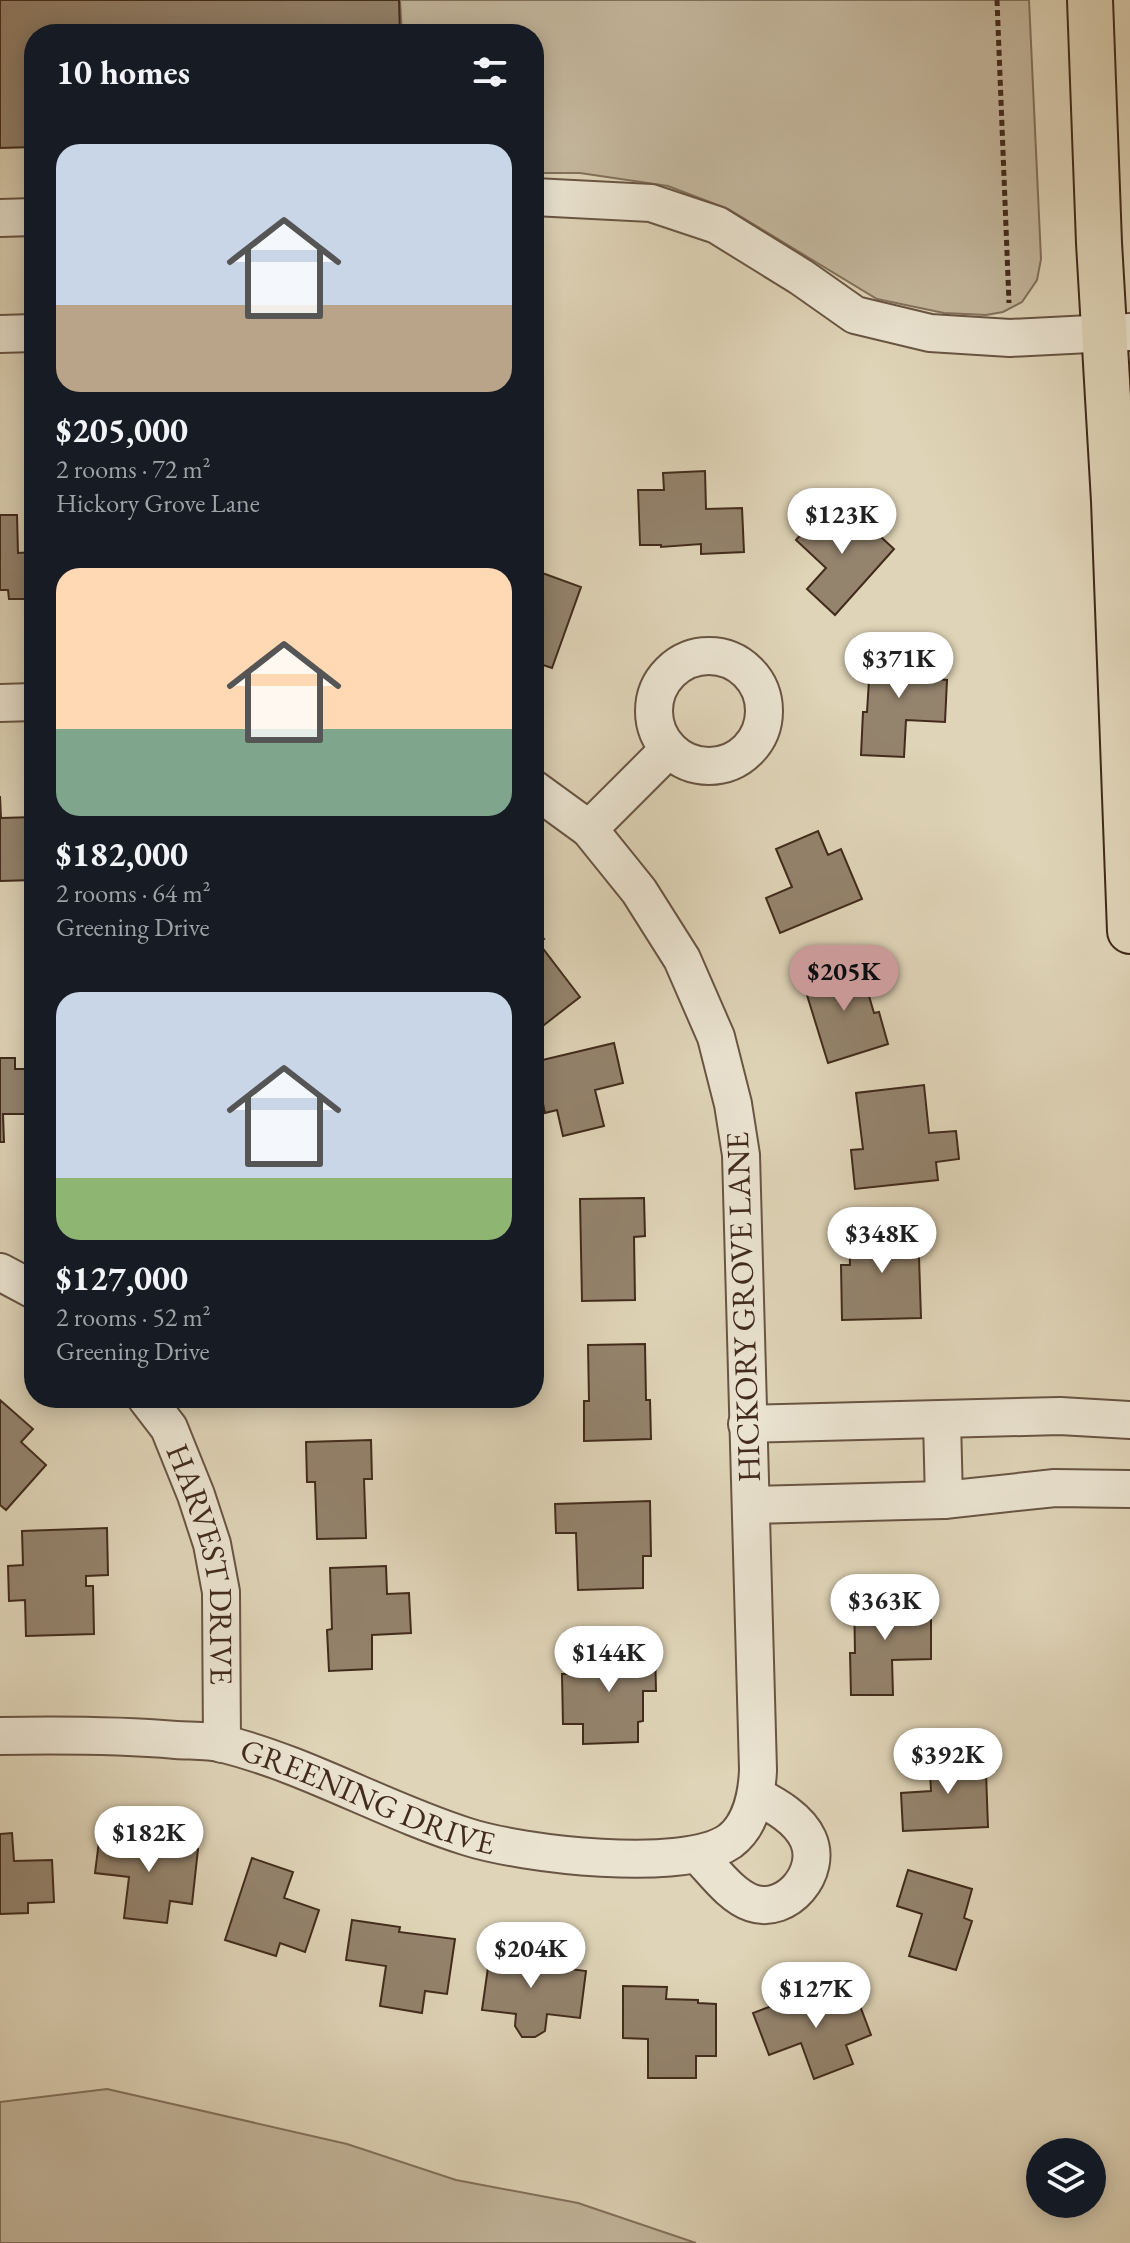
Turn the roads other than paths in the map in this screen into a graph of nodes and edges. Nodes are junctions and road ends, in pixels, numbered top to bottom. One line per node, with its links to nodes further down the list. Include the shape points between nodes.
1 (1090, 0): 6 (main road, via 1099,243)
2 (544, 198): 6 (street, via 651,203 717,225 855,315 930,333 1010,338)
3 (24, 217): 4 (street)
4 (0, 218)
5 (24, 333): 7 (street)
6 (1118, 333): 13 (main road, via 1114,501)
7 (0, 334)
8 (24, 702): 9 (street)
9 (0, 703)
10 (669, 749): 12 (street)
11 (544, 796): 12 (street, HICKORY GROVE LANE)
12 (589, 829): 19 (street, HICKORY GROVE LANE, via 639,891 682,959 716,1037 741,1155)
13 (1130, 931)
14 (0, 1272): 15 (street)
15 (24, 1285)
16 (154, 1408): 24 (street, HARVEST DRIVE, via 169,1428 212,1544 221,1592)
17 (1130, 1420): 18 (street, via 1060,1416)
18 (942, 1421): 19 (street); 21 (street)
19 (747, 1424): 22 (street, HICKORY GROVE LANE)
20 (1130, 1489): 21 (street, via 1055,1488)
21 (944, 1500): 22 (street)
22 (751, 1505): 25 (street, HICKORY GROVE LANE)
23 (0, 1736): 24 (street, GREENING DRIVE, via 107,1735)
24 (222, 1744): 26 (street, GREENING DRIVE, via 428,1823 526,1851 643,1859)
25 (757, 1796): 26 (street, GREENING DRIVE, via 733,1839); 26 (street, via 777,1806 808,1839 809,1870 797,1891 783,1902 753,1904)
26 (697, 1854)

